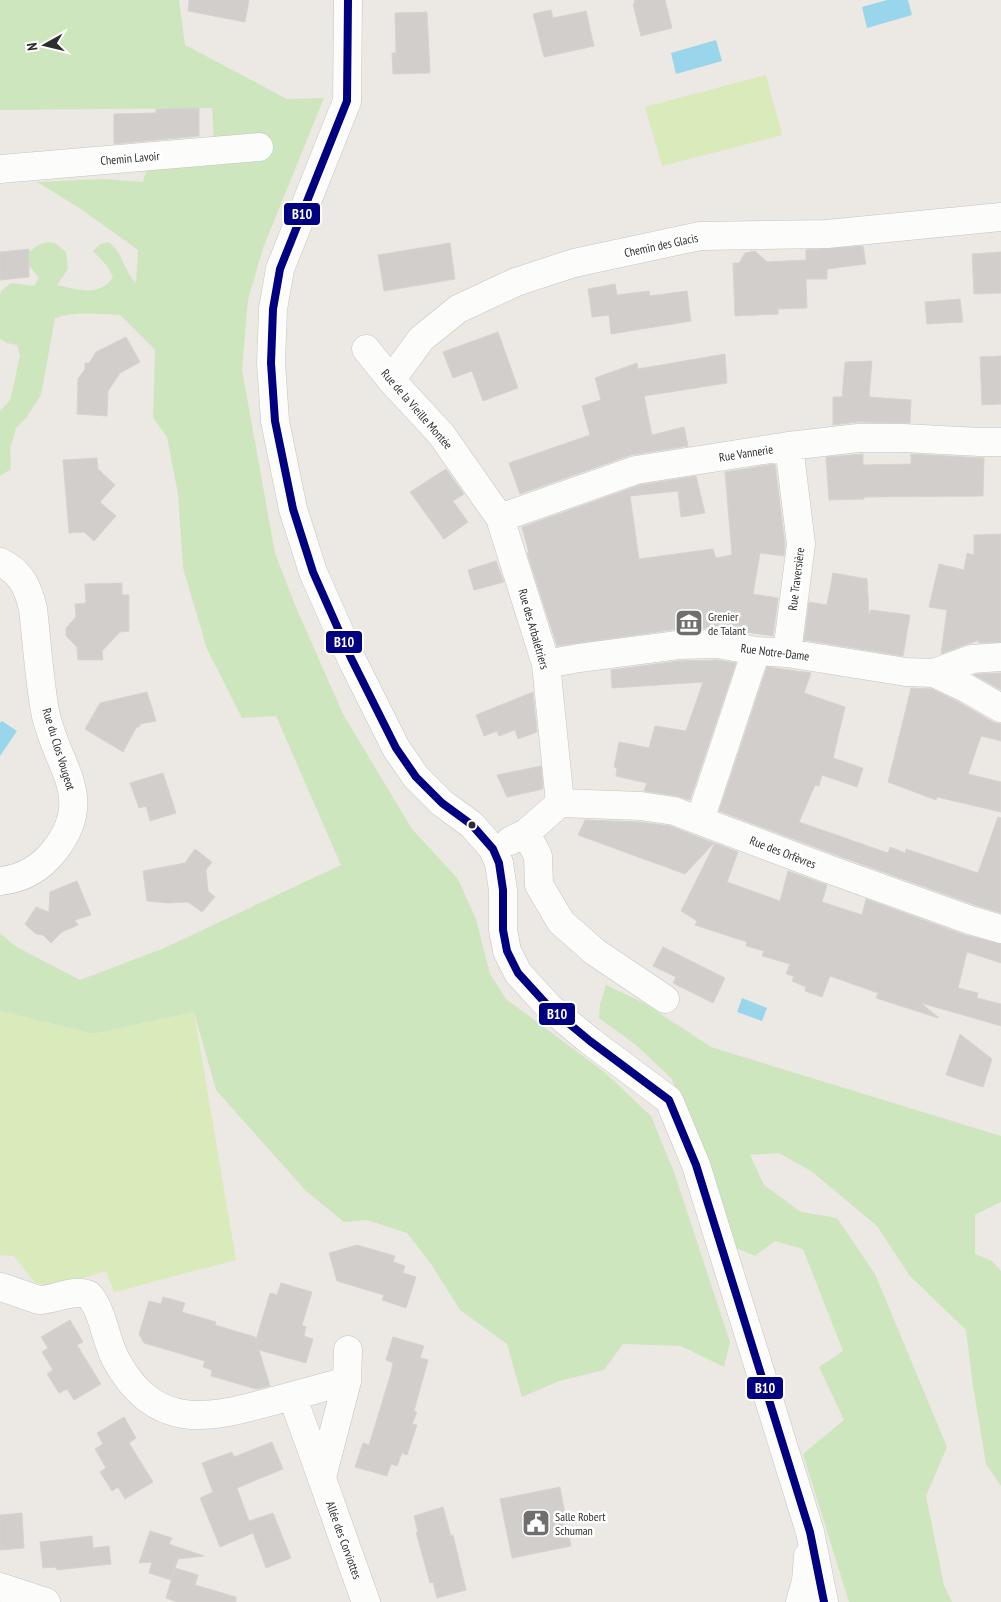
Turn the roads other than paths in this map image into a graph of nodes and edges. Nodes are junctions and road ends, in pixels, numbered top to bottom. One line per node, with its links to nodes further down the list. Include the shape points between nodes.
1 (348, 0): 20 (street, via 347,101 280,269 273,309 271,363 276,421 293,509 313,572 396,748 416,777 442,803 472,825)
2 (259, 147): 3 (street, Chemin Lavoir)
3 (0, 169)
4 (1001, 217): 6 (street, Chemin des Glacis, via 827,234 700,236 574,263 516,282 458,309 421,339)
5 (366, 349): 6 (street, Rue de la Vieille Montée)
6 (391, 380): 9 (street, Rue de la Vieille Montée, via 441,434)
7 (1001, 442): 8 (street, Rue Vannerie, via 858,438)
8 (789, 446): 9 (street, Rue Vannerie, via 636,470); 12 (street, Rue Traversière, via 801,544)
9 (500, 518): 14 (street, Rue des Arbalétriers)
10 (0, 562): 21 (street, Rue du Clos Vougeot, via 12,568 30,597 45,711 74,799 69,830 52,854 27,874)
11 (756, 650): 12 (street, Rue Notre-Dame); 14 (street, Rue Notre-Dame, via 718,644 678,645); 18 (street)
12 (787, 653): 15 (street, Rue Notre-Dame, via 906,672)
13 (1001, 657): 15 (street, Rue Notre-Dame, via 972,659)
14 (546, 664): 17 (street, Rue des Arbalétriers)
15 (934, 673): 16 (street)
16 (1001, 708)
17 (560, 803): 18 (street, Rue des Orfèvres, via 641,806 674,811); 19 (street)
18 (700, 820): 22 (street, Rue des Orfèvres)
19 (526, 833): 20 (street); 23 (street, via 538,856 539,885 560,922 595,952)
20 (493, 849): 29 (street, via 499,863 503,890 503,930 507,951 518,973 549,1007 669,1100 696,1165)
21 (0, 881)
22 (1001, 929)
23 (665, 999)
24 (1, 1287): 27 (street, via 39,1300 77,1293 89,1295 98,1308 109,1344 129,1382 162,1408 185,1414 223,1414)
25 (348, 1350): 26 (street)
26 (346, 1381): 27 (street); 28 (street)
27 (292, 1396): 28 (street, Allée des Corviottes)
28 (322, 1477): 32 (street, Allée des Corviottes)
29 (810, 1532): 33 (street, via 806,1582); 34 (street)
30 (0, 1587): 31 (street)
31 (46, 1602)
32 (366, 1602)
33 (800, 1602)
34 (824, 1602)

